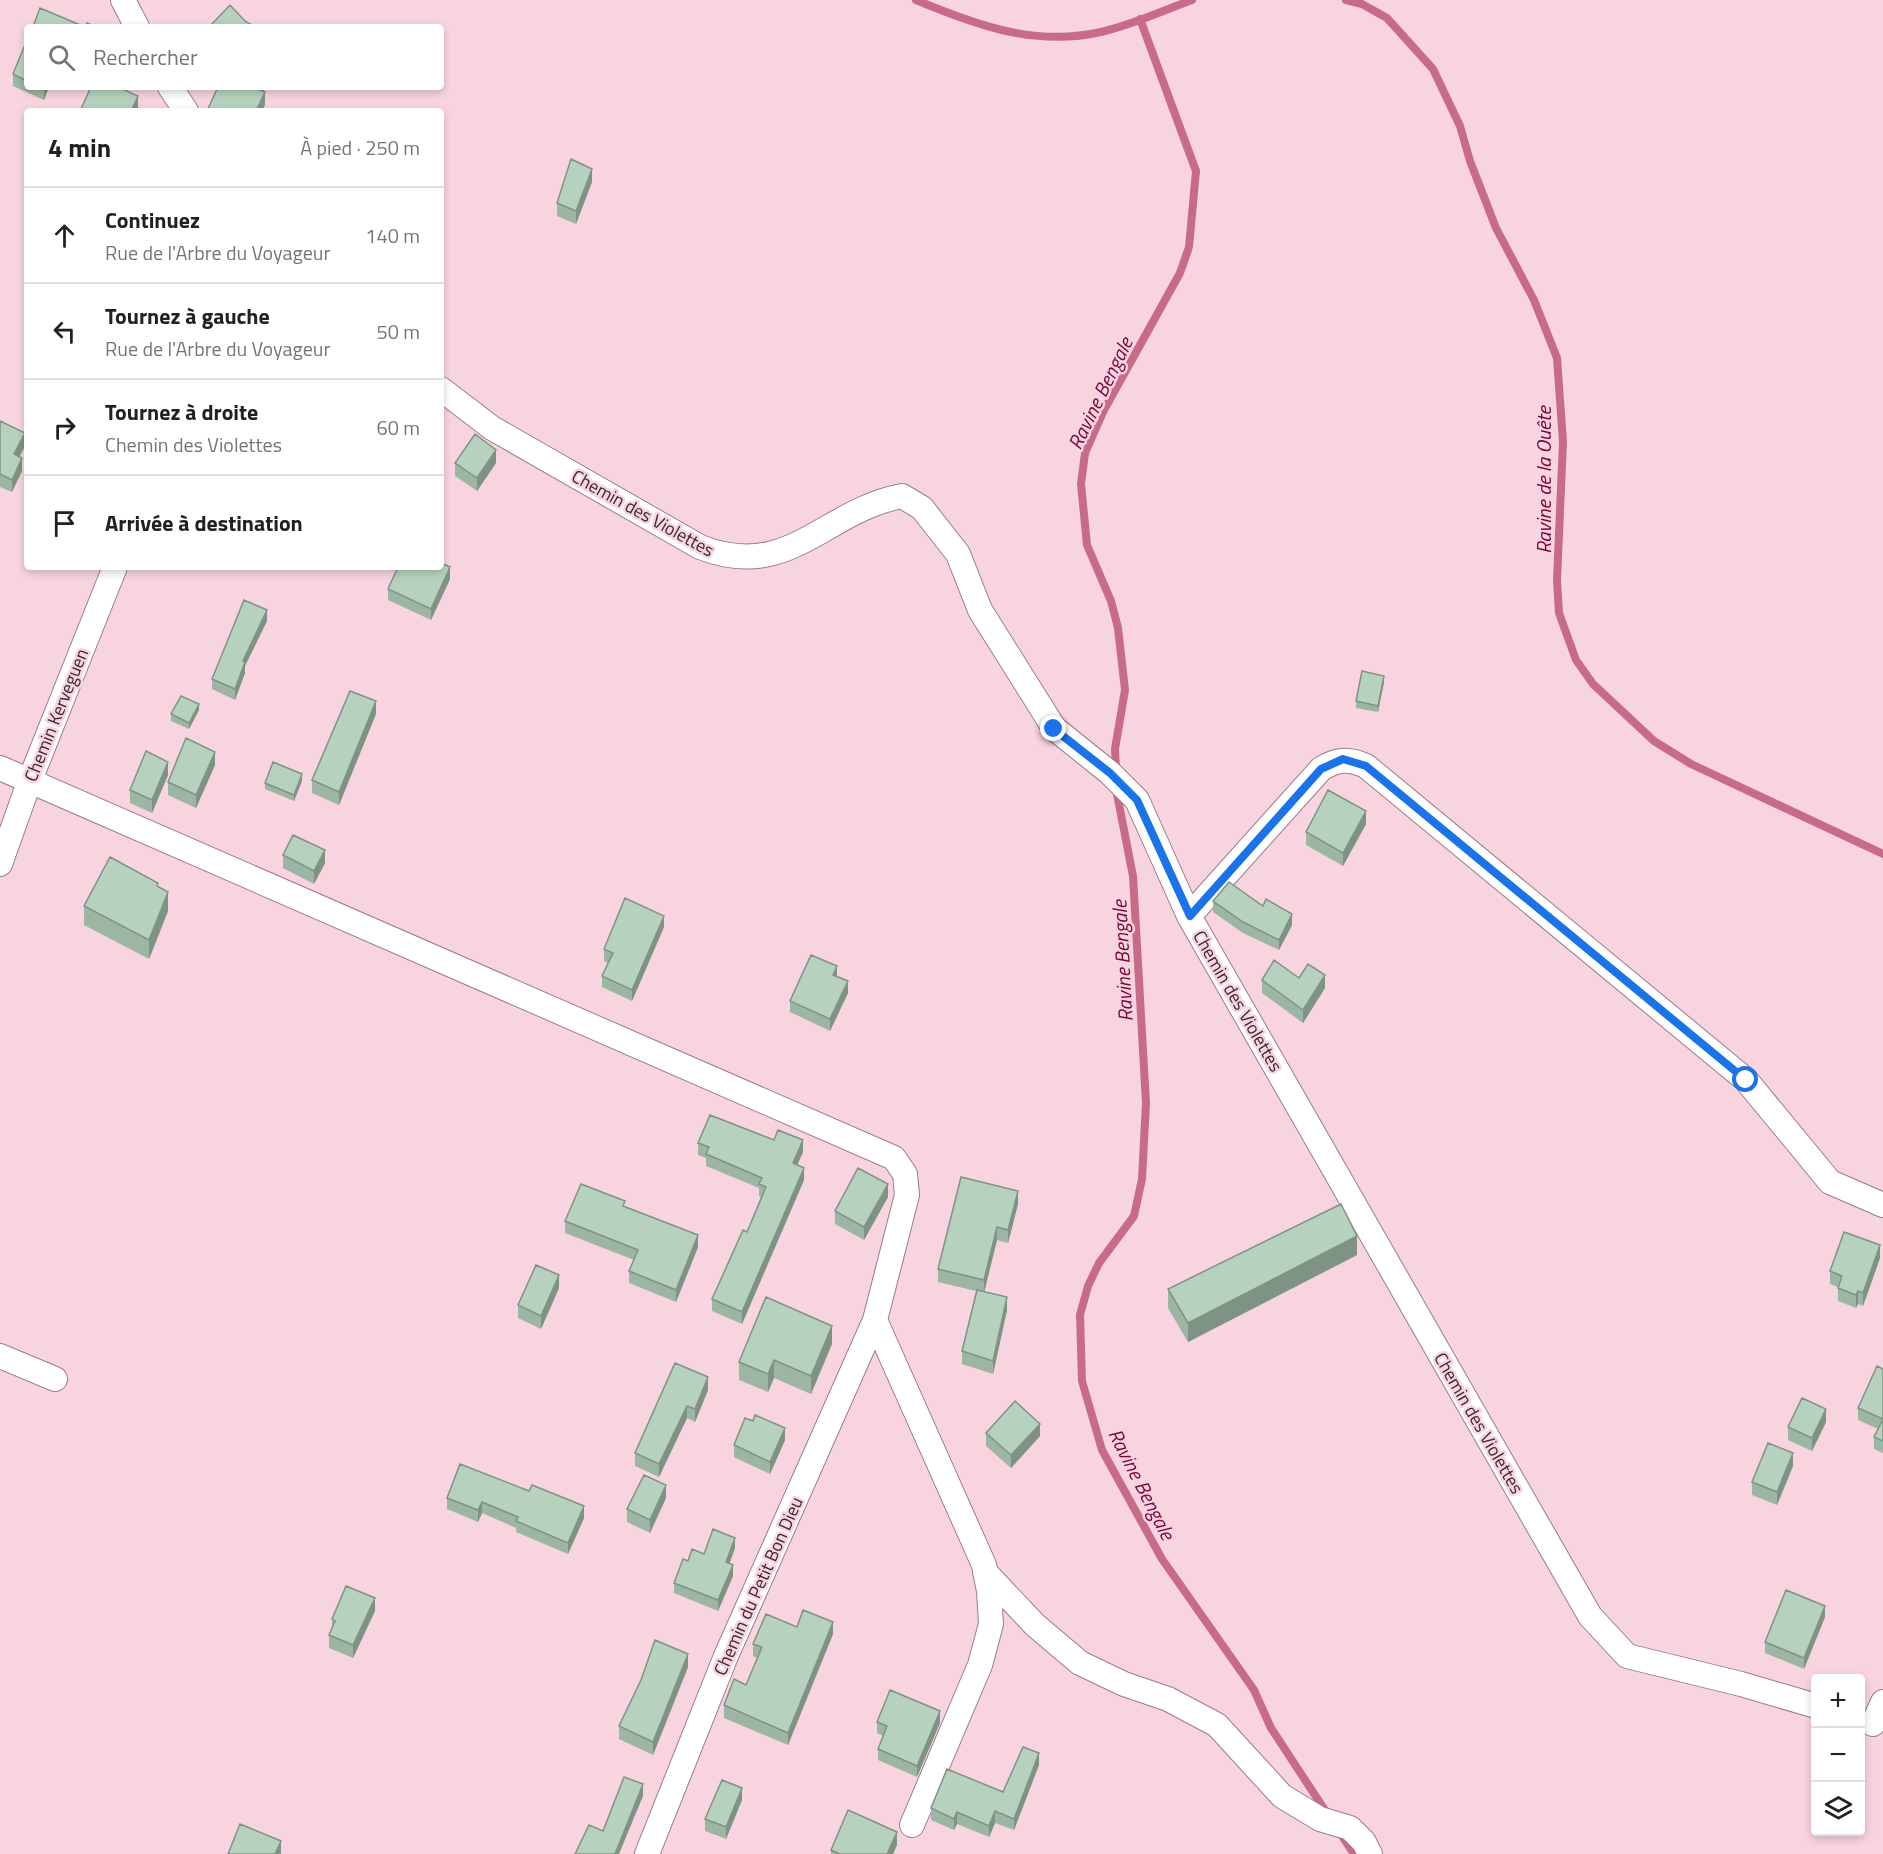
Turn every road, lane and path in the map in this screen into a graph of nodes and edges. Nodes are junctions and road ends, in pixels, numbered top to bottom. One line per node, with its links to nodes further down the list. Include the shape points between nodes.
1 (123, 0): 2 (street)
2 (135, 24)
3 (172, 90): 4 (street)
4 (184, 108)
5 (444, 391): 10 (street, Chemin des Violettes, via 492,428 700,547 723,556 778,553 880,500 902,496 922,508 958,554 980,610 1054,729 1137,800)
6 (114, 570): 8 (street, Chemin Kerveguen)
7 (0, 768): 8 (street)
8 (30, 780): 9 (street, Chemin Kerveguen); 12 (street, Chemin du Petit Bon Dieu, via 894,1158 905,1174 907,1195)
9 (0, 864)
10 (1190, 916): 11 (street, via 1321,769 1343,759 1355,761 1746,1080 1830,1182); 17 (street, Chemin des Violettes, via 1590,1616 1627,1656)
11 (1883, 1205)
12 (875, 1320): 15 (street); 21 (street, Chemin du Petit Bon Dieu, via 726,1656)
13 (0, 1356): 14 (street)
14 (55, 1379)
15 (985, 1572): 19 (street, via 991,1624 980,1665); 20 (street, via 1035,1625 1080,1663 1168,1699 1218,1725 1282,1796 1320,1819 1350,1828)
16 (1883, 1702): 18 (street)
17 (1811, 1705)
18 (1872, 1724)
19 (912, 1826)
20 (1367, 1848)
21 (647, 1854)

